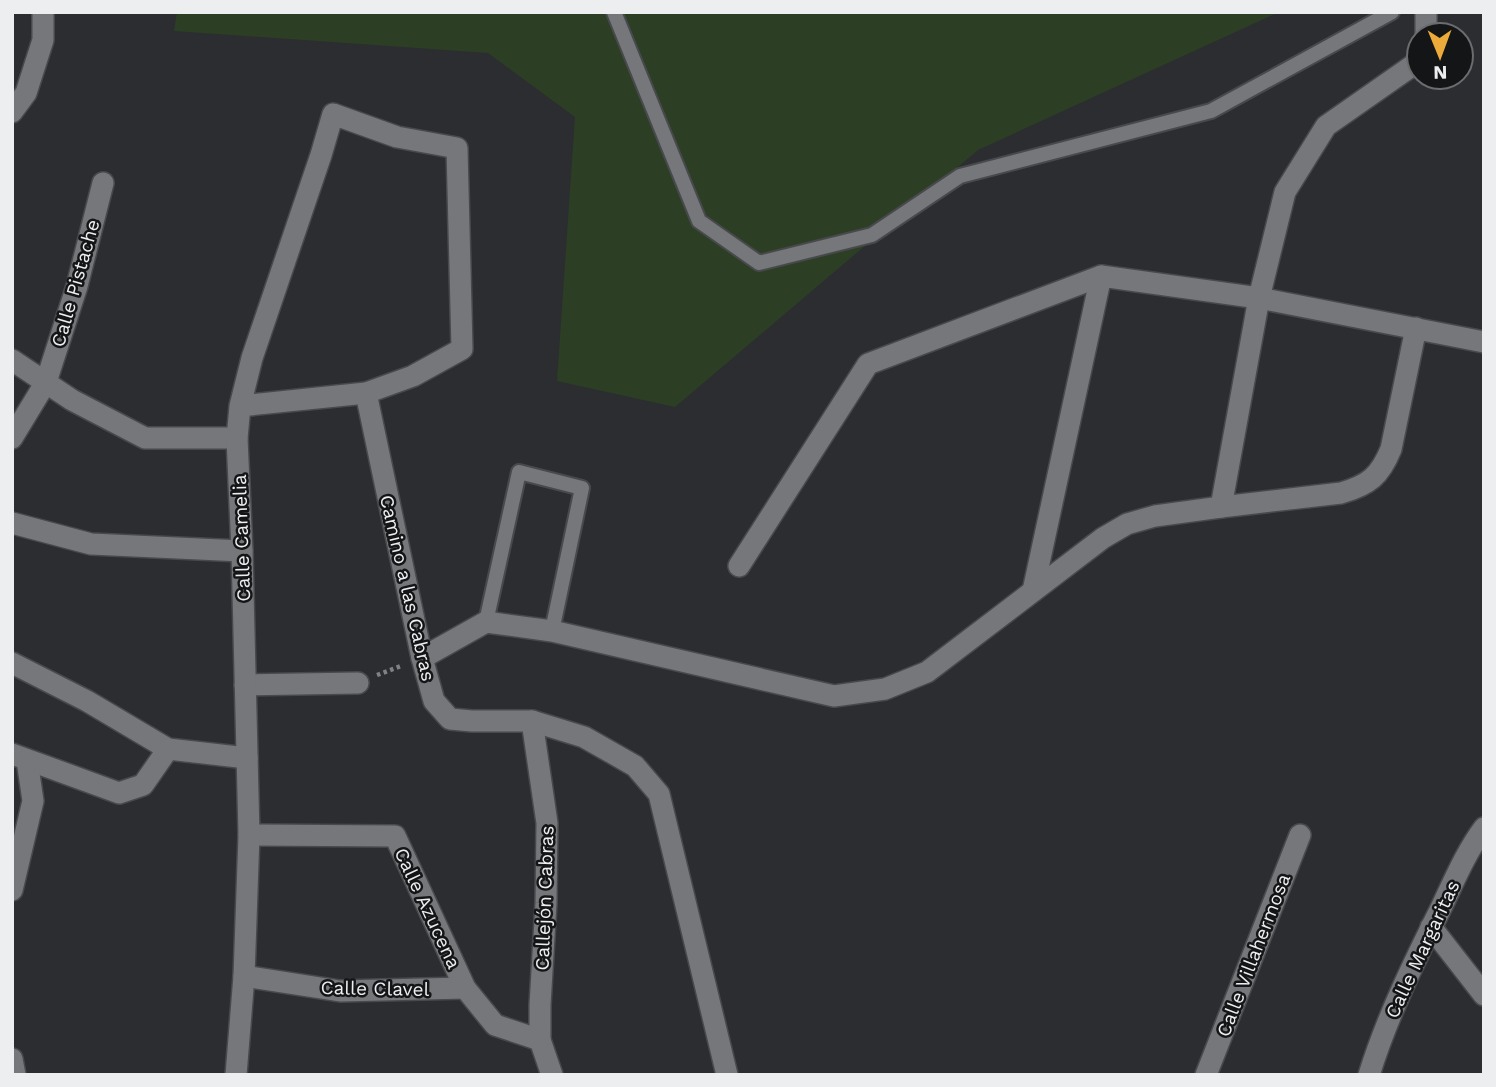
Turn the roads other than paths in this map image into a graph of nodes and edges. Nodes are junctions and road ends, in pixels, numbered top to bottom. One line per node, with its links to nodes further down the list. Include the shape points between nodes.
1 (43, 12): 5 (street, via 43,40 26,93)
2 (614, 12): 3 (lane, via 699,221 759,263 873,235 960,176 1211,111)
3 (1392, 12)
4 (1405, 71): 8 (street, via 1325,126 1285,192)
5 (12, 112)
6 (103, 183): 12 (street, Calle Pistache)
7 (1101, 276): 8 (street); 20 (street, via 868,363); 21 (street)
8 (1259, 298): 9 (street); 17 (street)
9 (1416, 328): 10 (street); 17 (street, via 1391,449 1373,479 1341,493)
10 (1484, 342)
11 (12, 360): 12 (street)
12 (46, 383): 15 (street, Calle Pistache); 16 (street, via 145,438)
13 (366, 393): 14 (street); 14 (street, Calle Camelia, via 413,376 462,349 457,148 397,136 333,114); 24 (street, Camino a las Cabras)
14 (240, 406): 16 (street, Calle Camelia)
15 (12, 439)
16 (237, 439): 19 (street, Calle Camelia)
17 (1221, 507): 21 (street, via 1127,524)
18 (12, 523): 19 (street, via 91,544)
19 (242, 551): 27 (street, Calle Camelia)
20 (739, 566)
21 (1033, 591): 23 (street, via 927,672 885,689 834,696)
22 (486, 622): 23 (street); 23 (lane, via 519,472 582,488); 24 (street)
23 (552, 631)
24 (422, 657): 28 (street, Camino a las Cabras, via 434,701 450,719)
25 (12, 663): 29 (street)
26 (358, 683): 27 (street)
27 (245, 685): 31 (street, Calle Camelia)
28 (532, 721): 40 (street, Callejón Cabras, via 547,823); 45 (street, Camino a las Cabras, via 584,737 635,766 659,794)
29 (168, 749): 30 (street, via 143,785 119,793); 31 (street)
30 (20, 757): 35 (street, via 33,801)
31 (247, 758): 33 (street, Calle Camelia)
32 (1484, 828): 36 (street, Calle Margaritas)
33 (249, 835): 37 (street, Calle Camelia); 38 (street, Calle Azucena, via 395,836)
34 (1300, 835): 46 (street, Calle Villahermosa)
35 (12, 890)
36 (1431, 927): 39 (street); 47 (street, Calle Margaritas)
37 (244, 976): 38 (street, Calle Clavel, via 340,991); 43 (street, Calle Camelia)
38 (465, 988): 40 (street, Calle Azucena, via 495,1025)
39 (1484, 995)
40 (540, 1040): 44 (street, Callejón Cabras)
41 (12, 1059): 42 (street)
42 (15, 1075)
43 (236, 1075)
44 (552, 1075)
45 (727, 1075)
46 (1206, 1075)
47 (1368, 1075)

